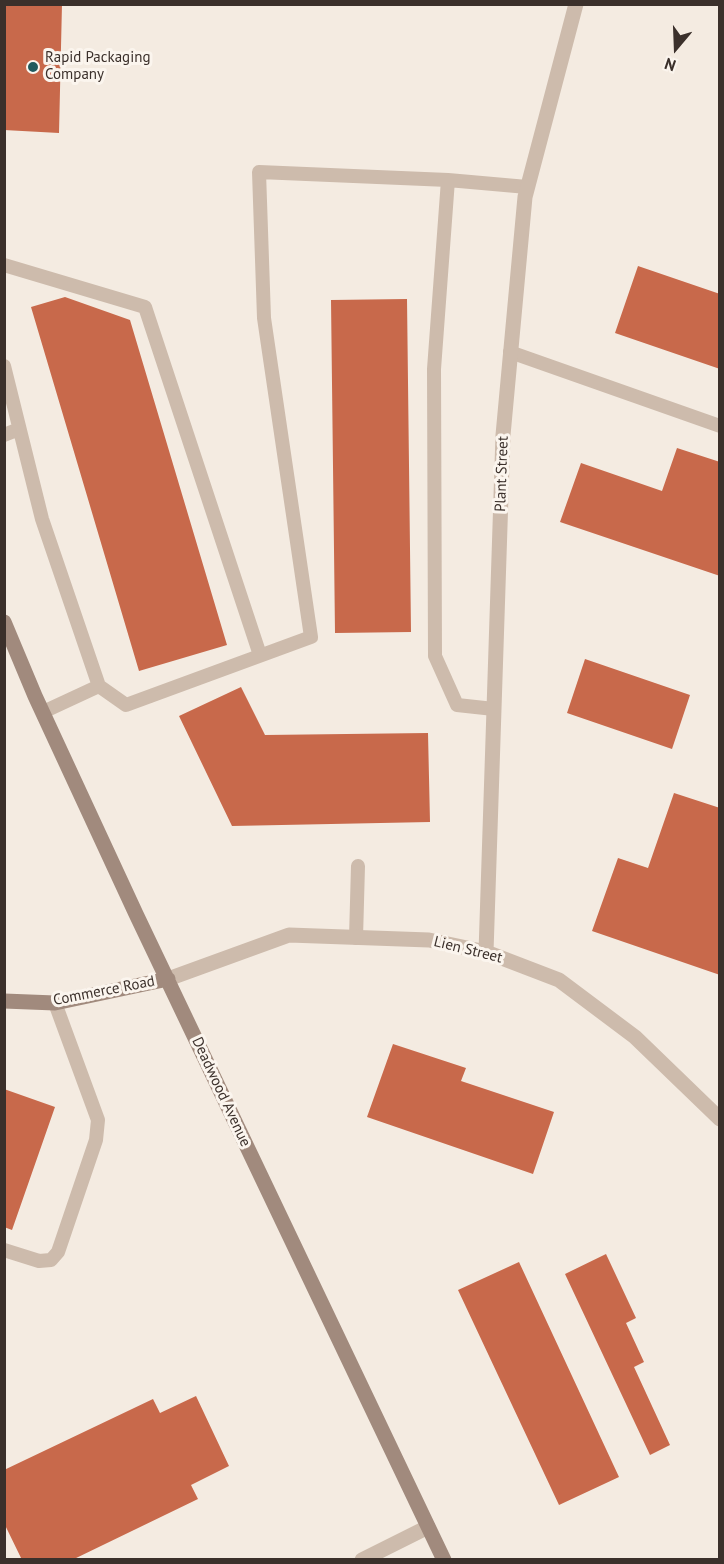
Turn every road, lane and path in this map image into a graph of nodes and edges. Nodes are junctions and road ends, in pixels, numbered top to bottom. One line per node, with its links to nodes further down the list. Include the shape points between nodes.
1 (576, 4): 3 (street, Plant Street)
2 (448, 180): 3 (lane); 11 (lane, via 259,172 264,318 311,637); 13 (lane, via 434,369 435,656 457,705)
3 (527, 187): 5 (street, Plant Street)
4 (4, 265): 11 (lane, via 145,307)
5 (510, 352): 7 (lane); 13 (street, Plant Street, via 502,435)
6 (4, 366): 8 (lane)
7 (720, 426)
8 (19, 429): 9 (lane); 12 (lane, via 42,519)
9 (4, 435)
10 (4, 622): 14 (main road, Deadwood Avenue)
11 (260, 655): 12 (lane, via 126,705)
12 (99, 686): 14 (lane)
13 (494, 709): 17 (street, Plant Street)
14 (43, 712): 18 (main road, Deadwood Avenue)
15 (358, 867): 16 (lane)
16 (357, 938): 17 (street, Lien Street, via 429,940); 18 (street, Lien Street, via 289,935)
17 (486, 952): 21 (street, Lien Street, via 559,980 635,1036)
18 (168, 979): 20 (main road, Commerce Road); 23 (main road, Deadwood Avenue)
19 (4, 1001): 20 (main road, Commerce Road)
20 (55, 1003): 22 (lane, via 98,1120 96,1140 58,1252 51,1260 39,1261)
21 (720, 1119)
22 (4, 1250)
23 (428, 1527): 24 (street); 25 (main road, Deadwood Avenue)
24 (362, 1560)
25 (444, 1560)

